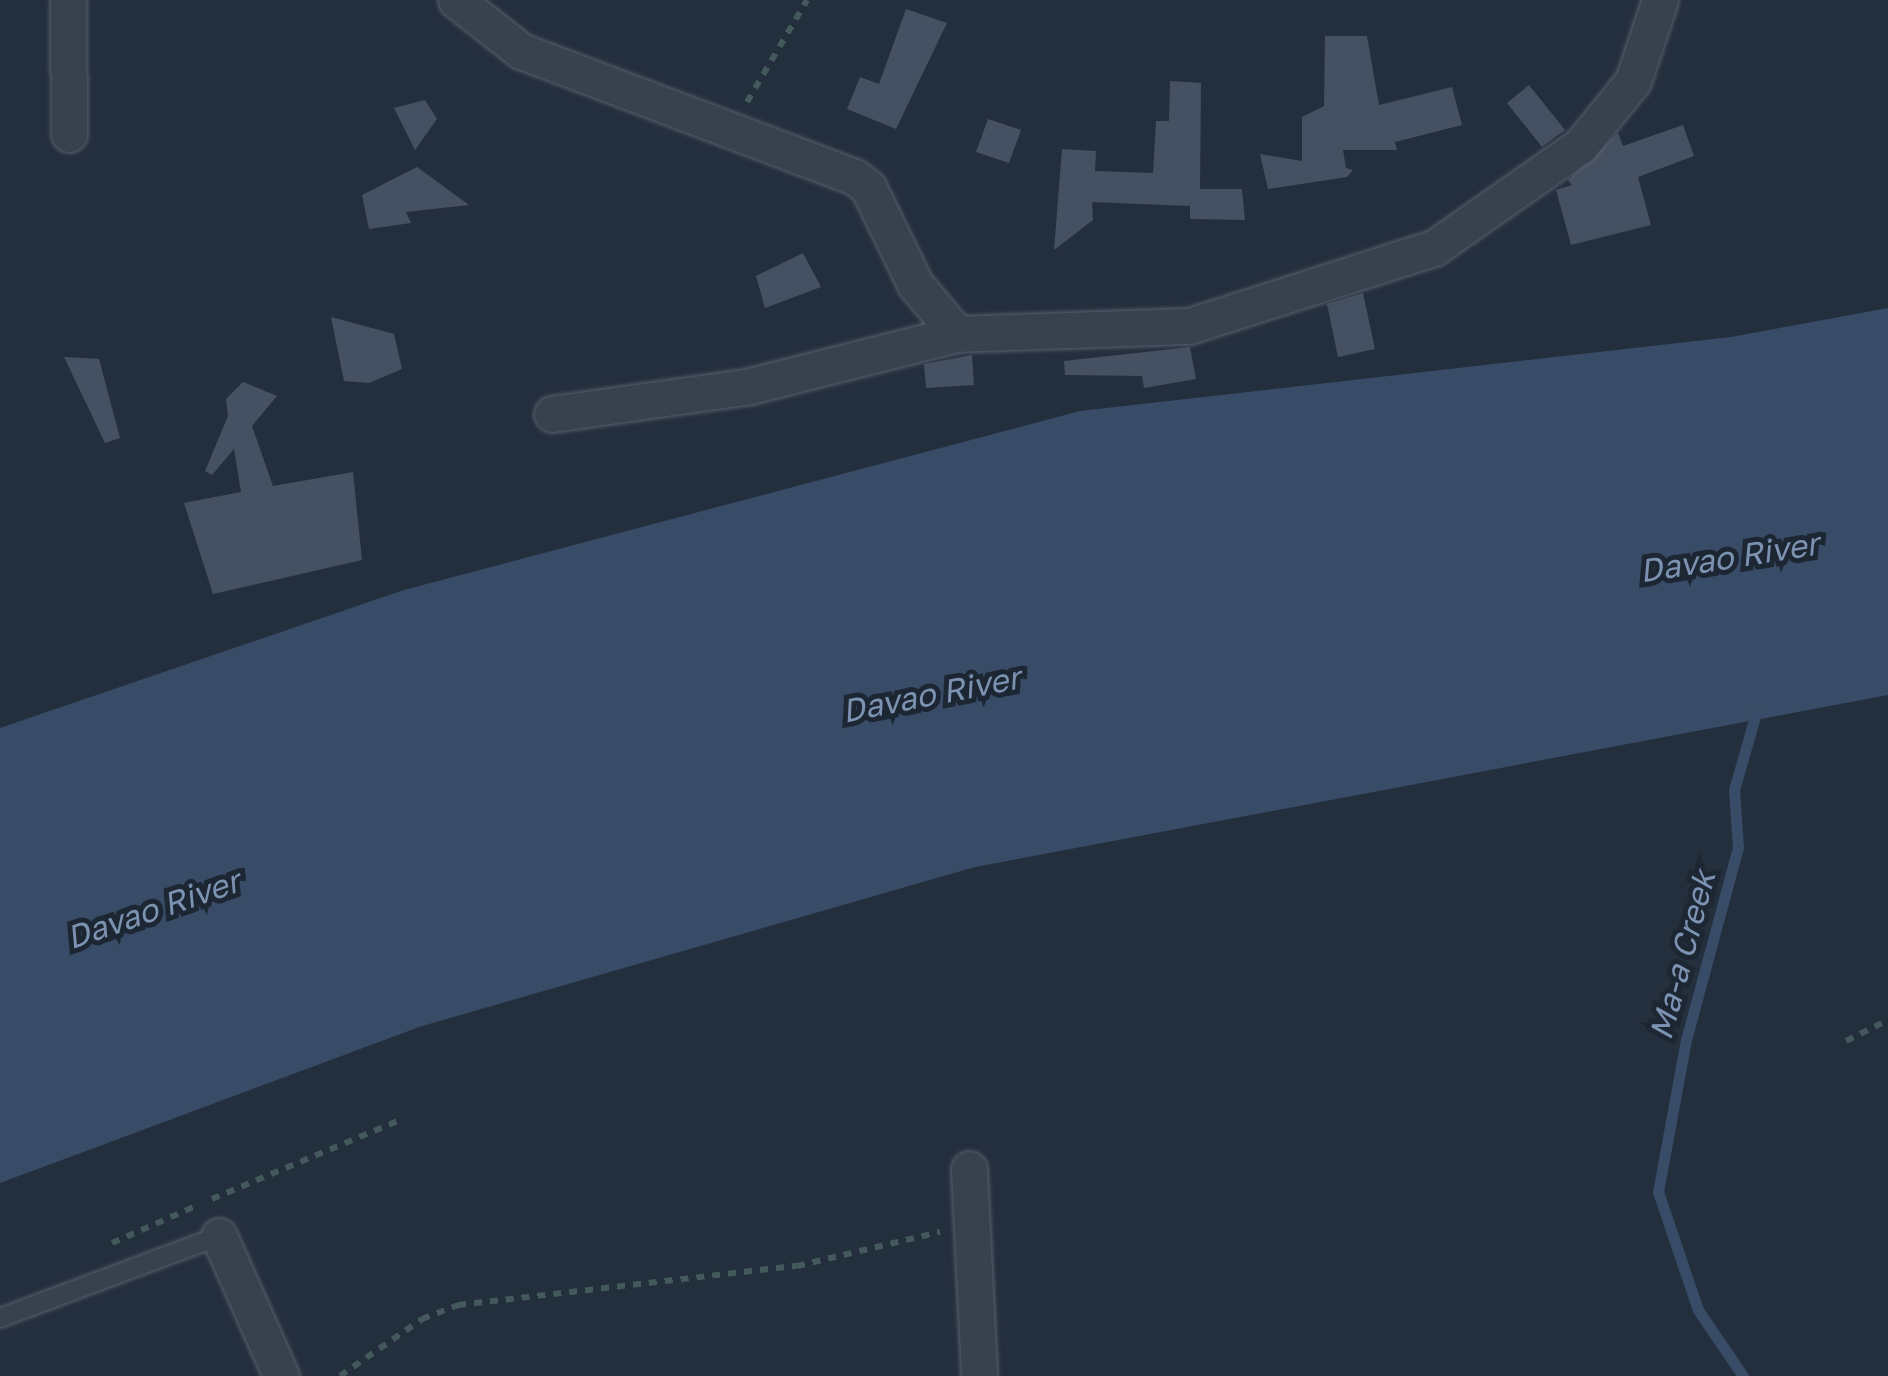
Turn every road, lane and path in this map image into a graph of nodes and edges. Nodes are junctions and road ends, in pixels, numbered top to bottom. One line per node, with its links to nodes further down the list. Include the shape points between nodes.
1 (68, 0): 6 (street)
2 (456, 0): 5 (street, via 521,52)
3 (808, 0): 5 (path)
4 (1660, 0): 7 (street, via 1633,80 1580,145 1434,248 1189,326)
5 (732, 128): 7 (street, via 868,187 915,284)
6 (69, 134)
7 (956, 334): 8 (street, via 750,386)
8 (552, 414)
9 (1888, 1020): 10 (path)
10 (1846, 1041)
11 (970, 1170): 12 (street)
12 (974, 1221): 16 (path, via 889,1249 796,1266 458,1305 422,1319); 17 (street)
13 (220, 1236): 14 (lane); 15 (street)
14 (0, 1318)
15 (281, 1376)
16 (340, 1376)
17 (979, 1376)

